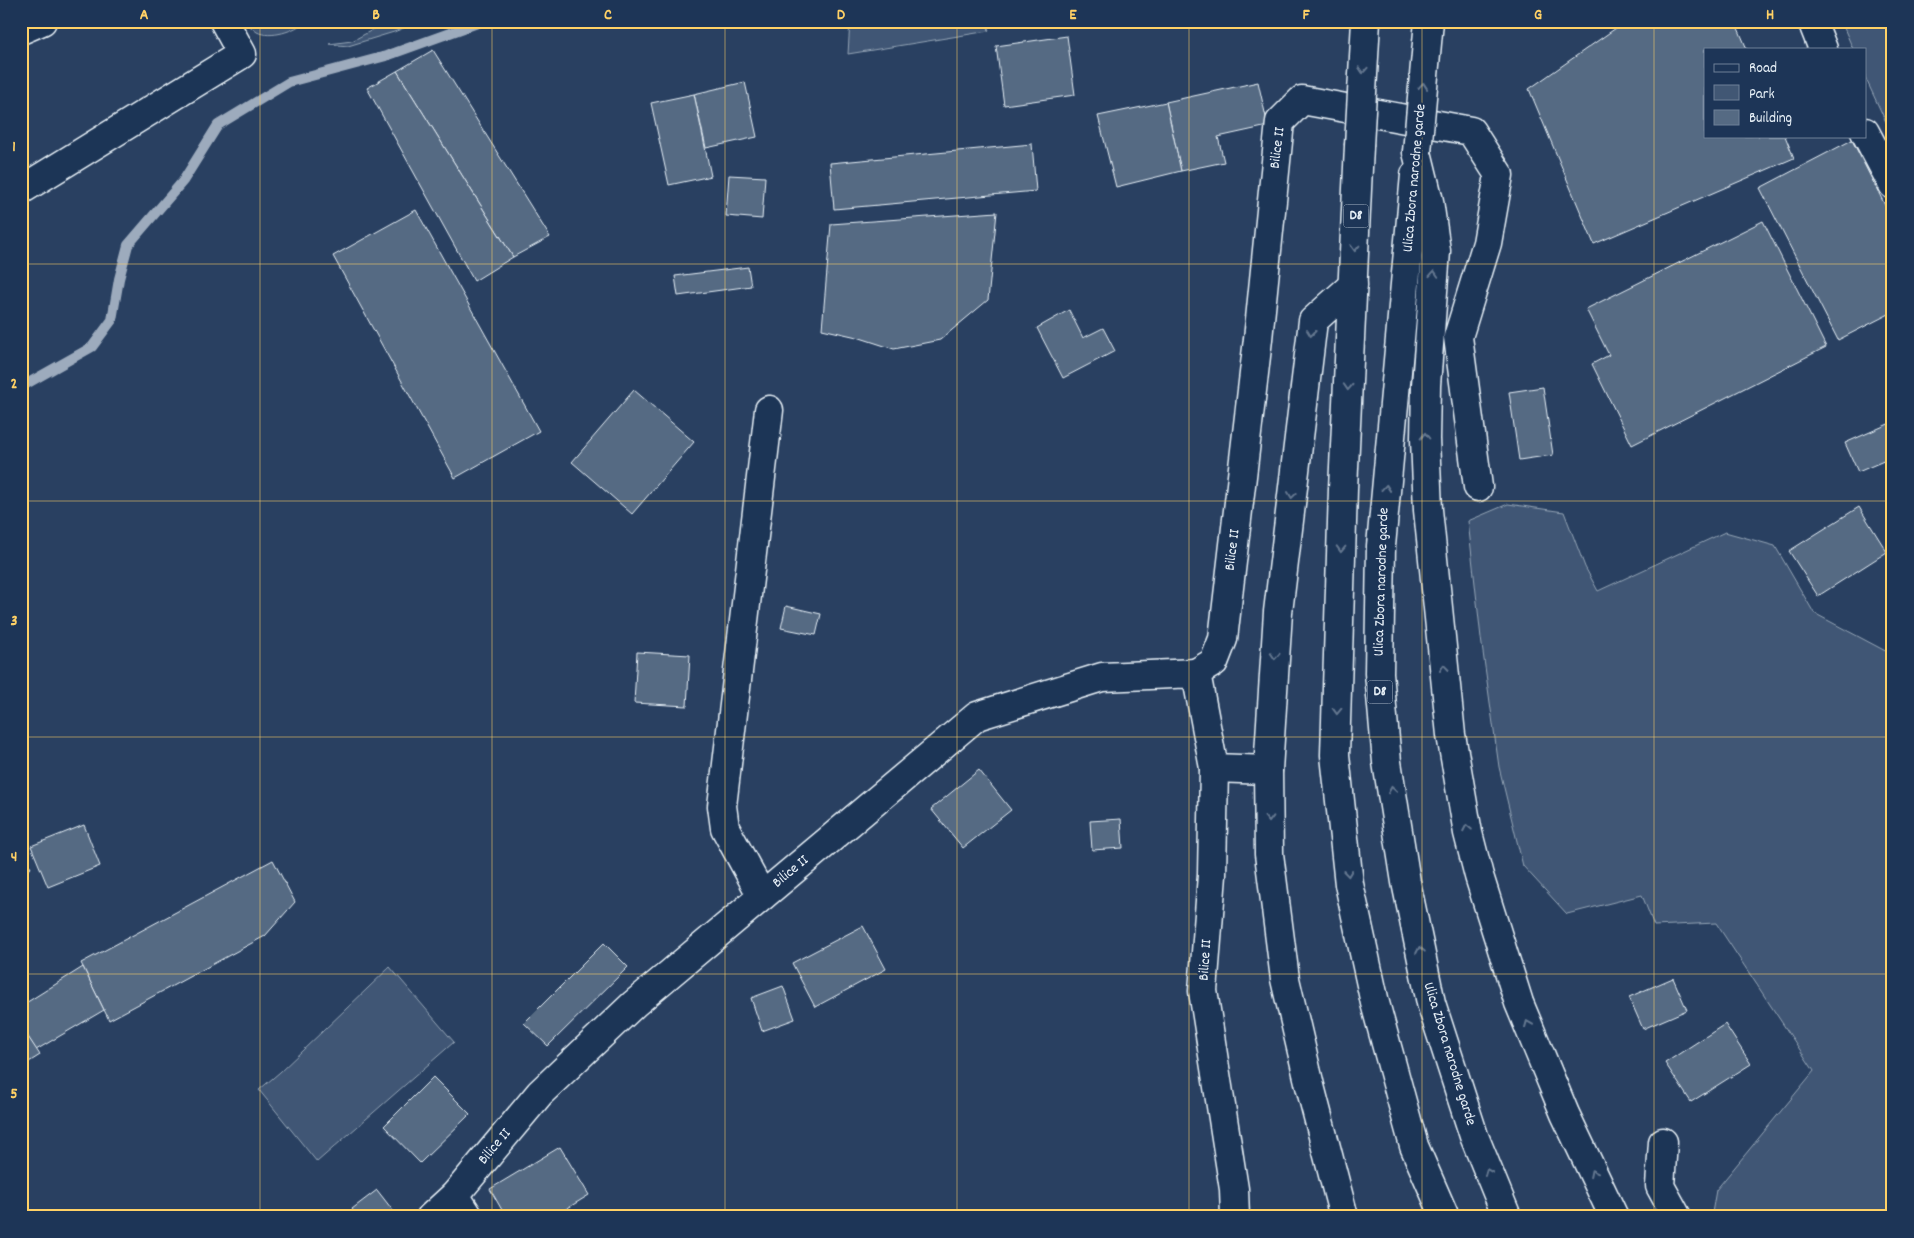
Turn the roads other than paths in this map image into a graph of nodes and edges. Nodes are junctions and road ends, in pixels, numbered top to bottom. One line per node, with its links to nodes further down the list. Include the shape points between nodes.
1 (42, 21): 6 (main road)
2 (224, 21): 11 (main road, via 242,54)
3 (1366, 21): 12 (main road, D8, one-way to 12, bridge)
4 (1429, 21): 9 (main road, Ulica Zbora narodne garde / D8, one-way to 4, bridge)
5 (1812, 21): 7 (main road)
6 (21, 30)
7 (1823, 48)
8 (1866, 134): 10 (main road)
9 (1417, 152): 25 (main road, Ulica Zbora narodne garde / D8, one-way to 9, via 1474,1136 1431,1003 1404,872 1387,762 1379,674 1381,546); 26 (main road, one-way to 9, via 1565,1114 1520,1003 1468,833 1451,735 1428,510 1426,385 1436,251 1429,201)
10 (1893, 185)
11 (21, 190)
12 (1353, 285): 17 (main road, one-way to 17, via 1313,321 1278,612); 24 (main road, D8, one-way to 24, via 1343,489 1336,755 1349,884 1374,1003 1414,1146)
13 (768, 410): 18 (main road, via 722,806 726,828)
14 (1478, 487): 15 (main road, Bilice II, via 1458,337 1487,243 1499,175 1471,131 1302,100 1280,122 1223,639 1214,662)
15 (1196, 672): 16 (main road, Bilice II); 18 (main road, Bilice II, via 1102,676 977,716)
16 (1214, 768): 17 (main road); 22 (main road, Bilice II, via 1212,875 1203,991 1234,1189)
17 (1268, 770): 23 (main road, one-way to 23, via 1269,854 1286,979)
18 (762, 896): 20 (main road, Bilice II, via 634,1004 540,1093)
19 (1663, 1142): 27 (main road, via 1660,1186)
20 (462, 1206): 21 (main road, Bilice II)
21 (431, 1217)
22 (1235, 1217)
23 (1344, 1217)
24 (1445, 1217)
25 (1507, 1217)
26 (1614, 1217)
27 (1677, 1217)

